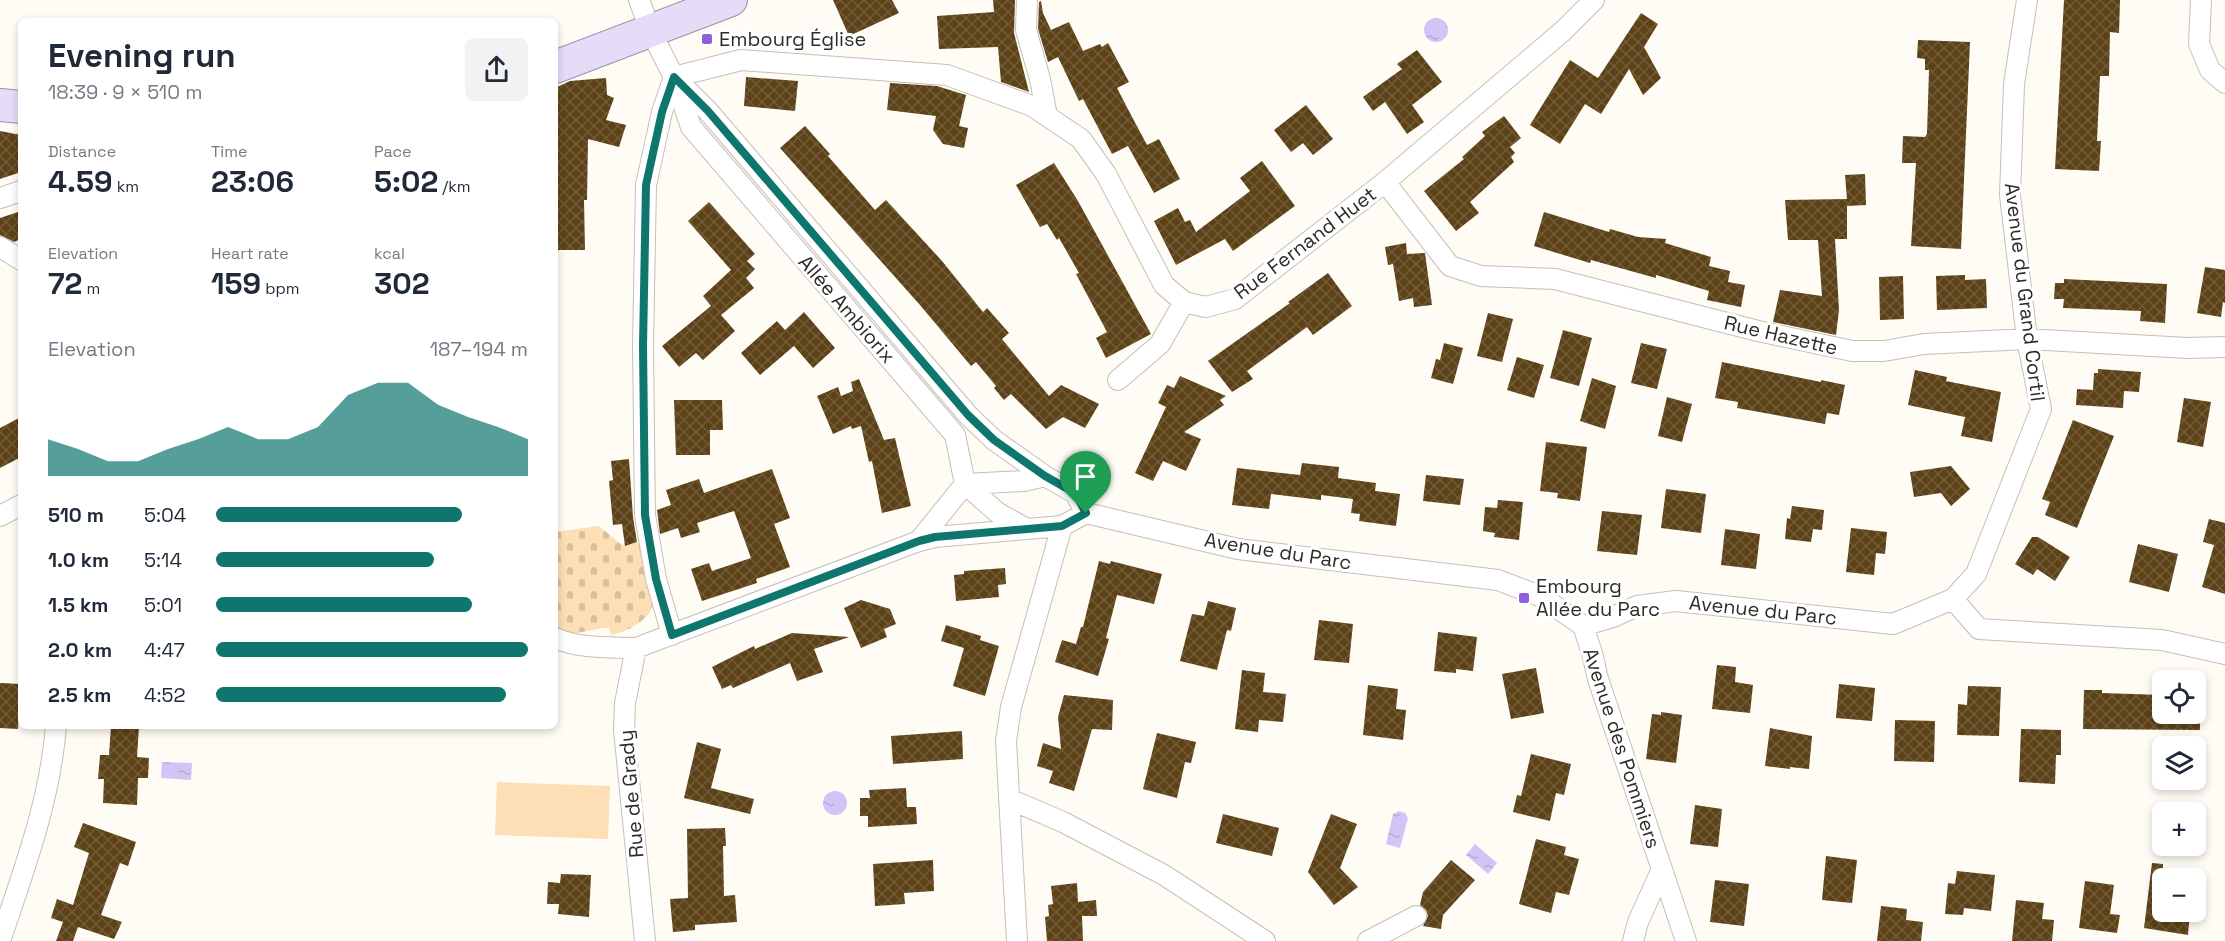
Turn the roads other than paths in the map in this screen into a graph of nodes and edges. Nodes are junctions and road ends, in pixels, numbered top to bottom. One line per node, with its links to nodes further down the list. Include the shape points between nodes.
1 (639, 0): 7 (street, Allée Ambiorix)
2 (731, 0): 7 (main road)
3 (1027, 0): 13 (street, via 1026,30)
4 (1594, 0): 14 (street, Rue Fernand Huet, via 1563,31)
5 (2027, 0): 20 (street, Avenue du Grand Cortil, via 2014,84 2010,195)
6 (2201, 0): 10 (street, via 2199,44 2210,70)
7 (651, 32): 8 (main road); 9 (street, Allée Ambiorix)
8 (558, 66)
9 (674, 77): 13 (street, via 741,60 947,75 1032,106); 23 (street, Allée Ambiorix, via 708,111 968,415 994,440); 24 (street, Allée Ambiorix, via 691,126 955,435); 31 (street, via 646,185 643,346 645,515 656,579)
10 (2225, 83)
11 (0, 105): 12 (main road)
12 (18, 107)
13 (1047, 116): 19 (street, via 1081,139 1106,174 1164,285)
14 (1385, 182): 19 (street, Rue Fernand Huet, via 1235,299 1206,307); 20 (street, Rue Hazette, via 1450,266 1463,272 1555,279 1852,351)
15 (18, 192): 16 (street)
16 (0, 198)
17 (0, 247): 18 (street)
18 (18, 258)
19 (1184, 302): 22 (street, via 1160,344)
20 (2027, 339): 21 (street, Rue Hazette, via 2187,348); 29 (street, Avenue du Grand Cortil, via 2041,409 1976,574)
21 (2225, 346)
22 (1118, 380)
23 (1045, 476): 24 (street); 25 (street, via 1075,493)
24 (965, 484): 27 (street, via 998,513); 28 (street)
25 (1086, 513): 26 (street); 30 (street, Avenue du Parc, via 1238,549 1498,580 1542,597)
26 (1062, 526): 27 (street); 36 (street, via 1011,707 1006,741)
27 (1027, 529): 28 (street)
28 (919, 541): 31 (street)
29 (1953, 599): 30 (street, Avenue du Parc, via 1893,624 1676,601 1637,606); 34 (street, via 1979,629 2162,640)
30 (1583, 626): 37 (street, Avenue des Pommiers)
31 (672, 635): 33 (street)
32 (558, 639): 33 (street)
33 (636, 648): 40 (street, Rue de Grady, via 624,730)
34 (2225, 654)
35 (56, 729): 39 (street, via 53,762 36,835)
36 (1009, 799): 41 (street); 42 (street, via 1064,822 1164,875)
37 (1662, 869): 44 (street, Avenue des Pommiers); 45 (street, Avenue des Pommiers)
38 (1416, 916): 43 (street)
39 (0, 941)
40 (645, 941)
41 (1017, 941)
42 (1265, 941)
43 (1368, 941)
44 (1633, 941)
45 (1686, 941)

